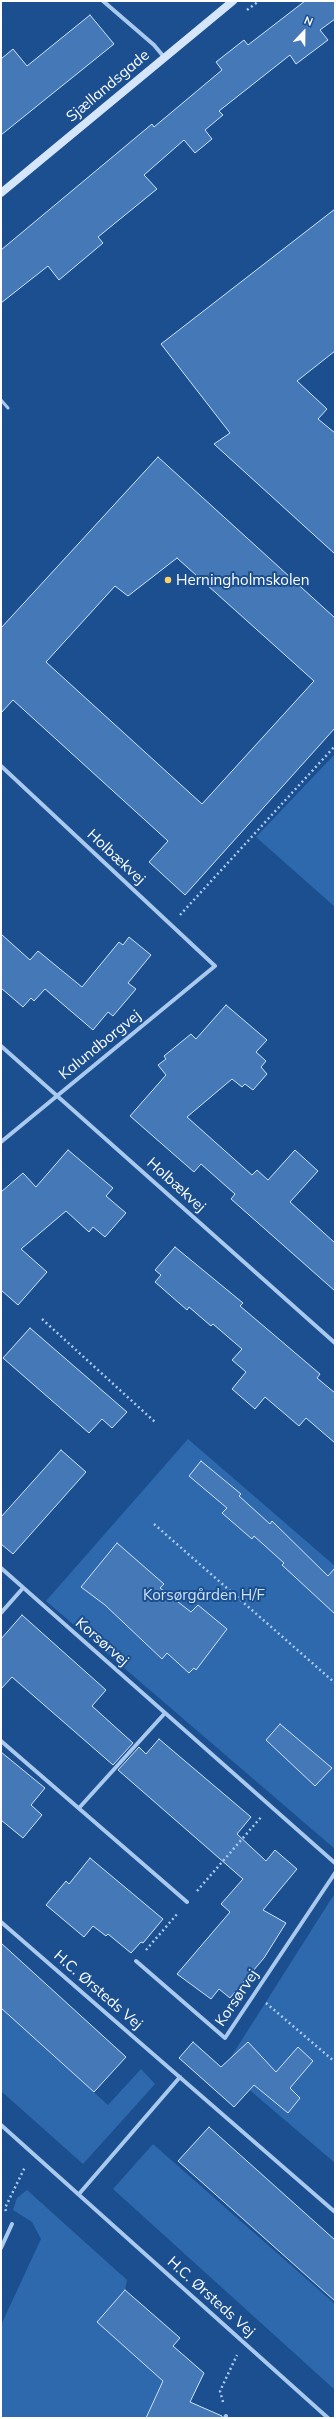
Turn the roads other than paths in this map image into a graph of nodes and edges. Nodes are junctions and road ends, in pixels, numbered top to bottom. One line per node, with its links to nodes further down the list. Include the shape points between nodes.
1 (103, 1): 3 (street, via 154,45)
2 (233, 1): 3 (street, Sjællandsgade)
3 (164, 57): 4 (street, Sjællandsgade)
4 (1, 193)
5 (1, 400): 6 (lane)
6 (8, 408)
7 (1, 766): 8 (street, Holbækvej)
8 (215, 966): 10 (street, Kalundborgvej)
9 (1, 1046): 10 (street, Holbækvej)
10 (58, 1095): 11 (street, Kalundborgvej); 12 (street, Holbækvej)
11 (1, 1142)
12 (335, 1343)
13 (1, 1568): 14 (street, Korsørvej)
14 (23, 1588): 15 (street); 16 (street, Korsørvej)
15 (1, 1613)
16 (166, 1714): 18 (street); 19 (street, Korsørvej)
17 (1, 1741): 18 (street)
18 (79, 1808): 21 (street)
19 (335, 1863)
20 (335, 1873): 23 (street, Korsørvej, via 225,2038)
21 (187, 1902)
22 (1, 1922): 24 (street, H.C. Ørsteds Vej)
23 (136, 1961)
24 (180, 2077): 26 (street); 27 (street, H.C. Ørsteds Vej)
25 (1, 2125): 26 (street, H.C. Ørsteds Vej)
26 (79, 2194): 30 (street, H.C. Ørsteds Vej)
27 (335, 2212)
28 (12, 2224): 29 (street)
29 (1, 2248)
30 (328, 2418)

